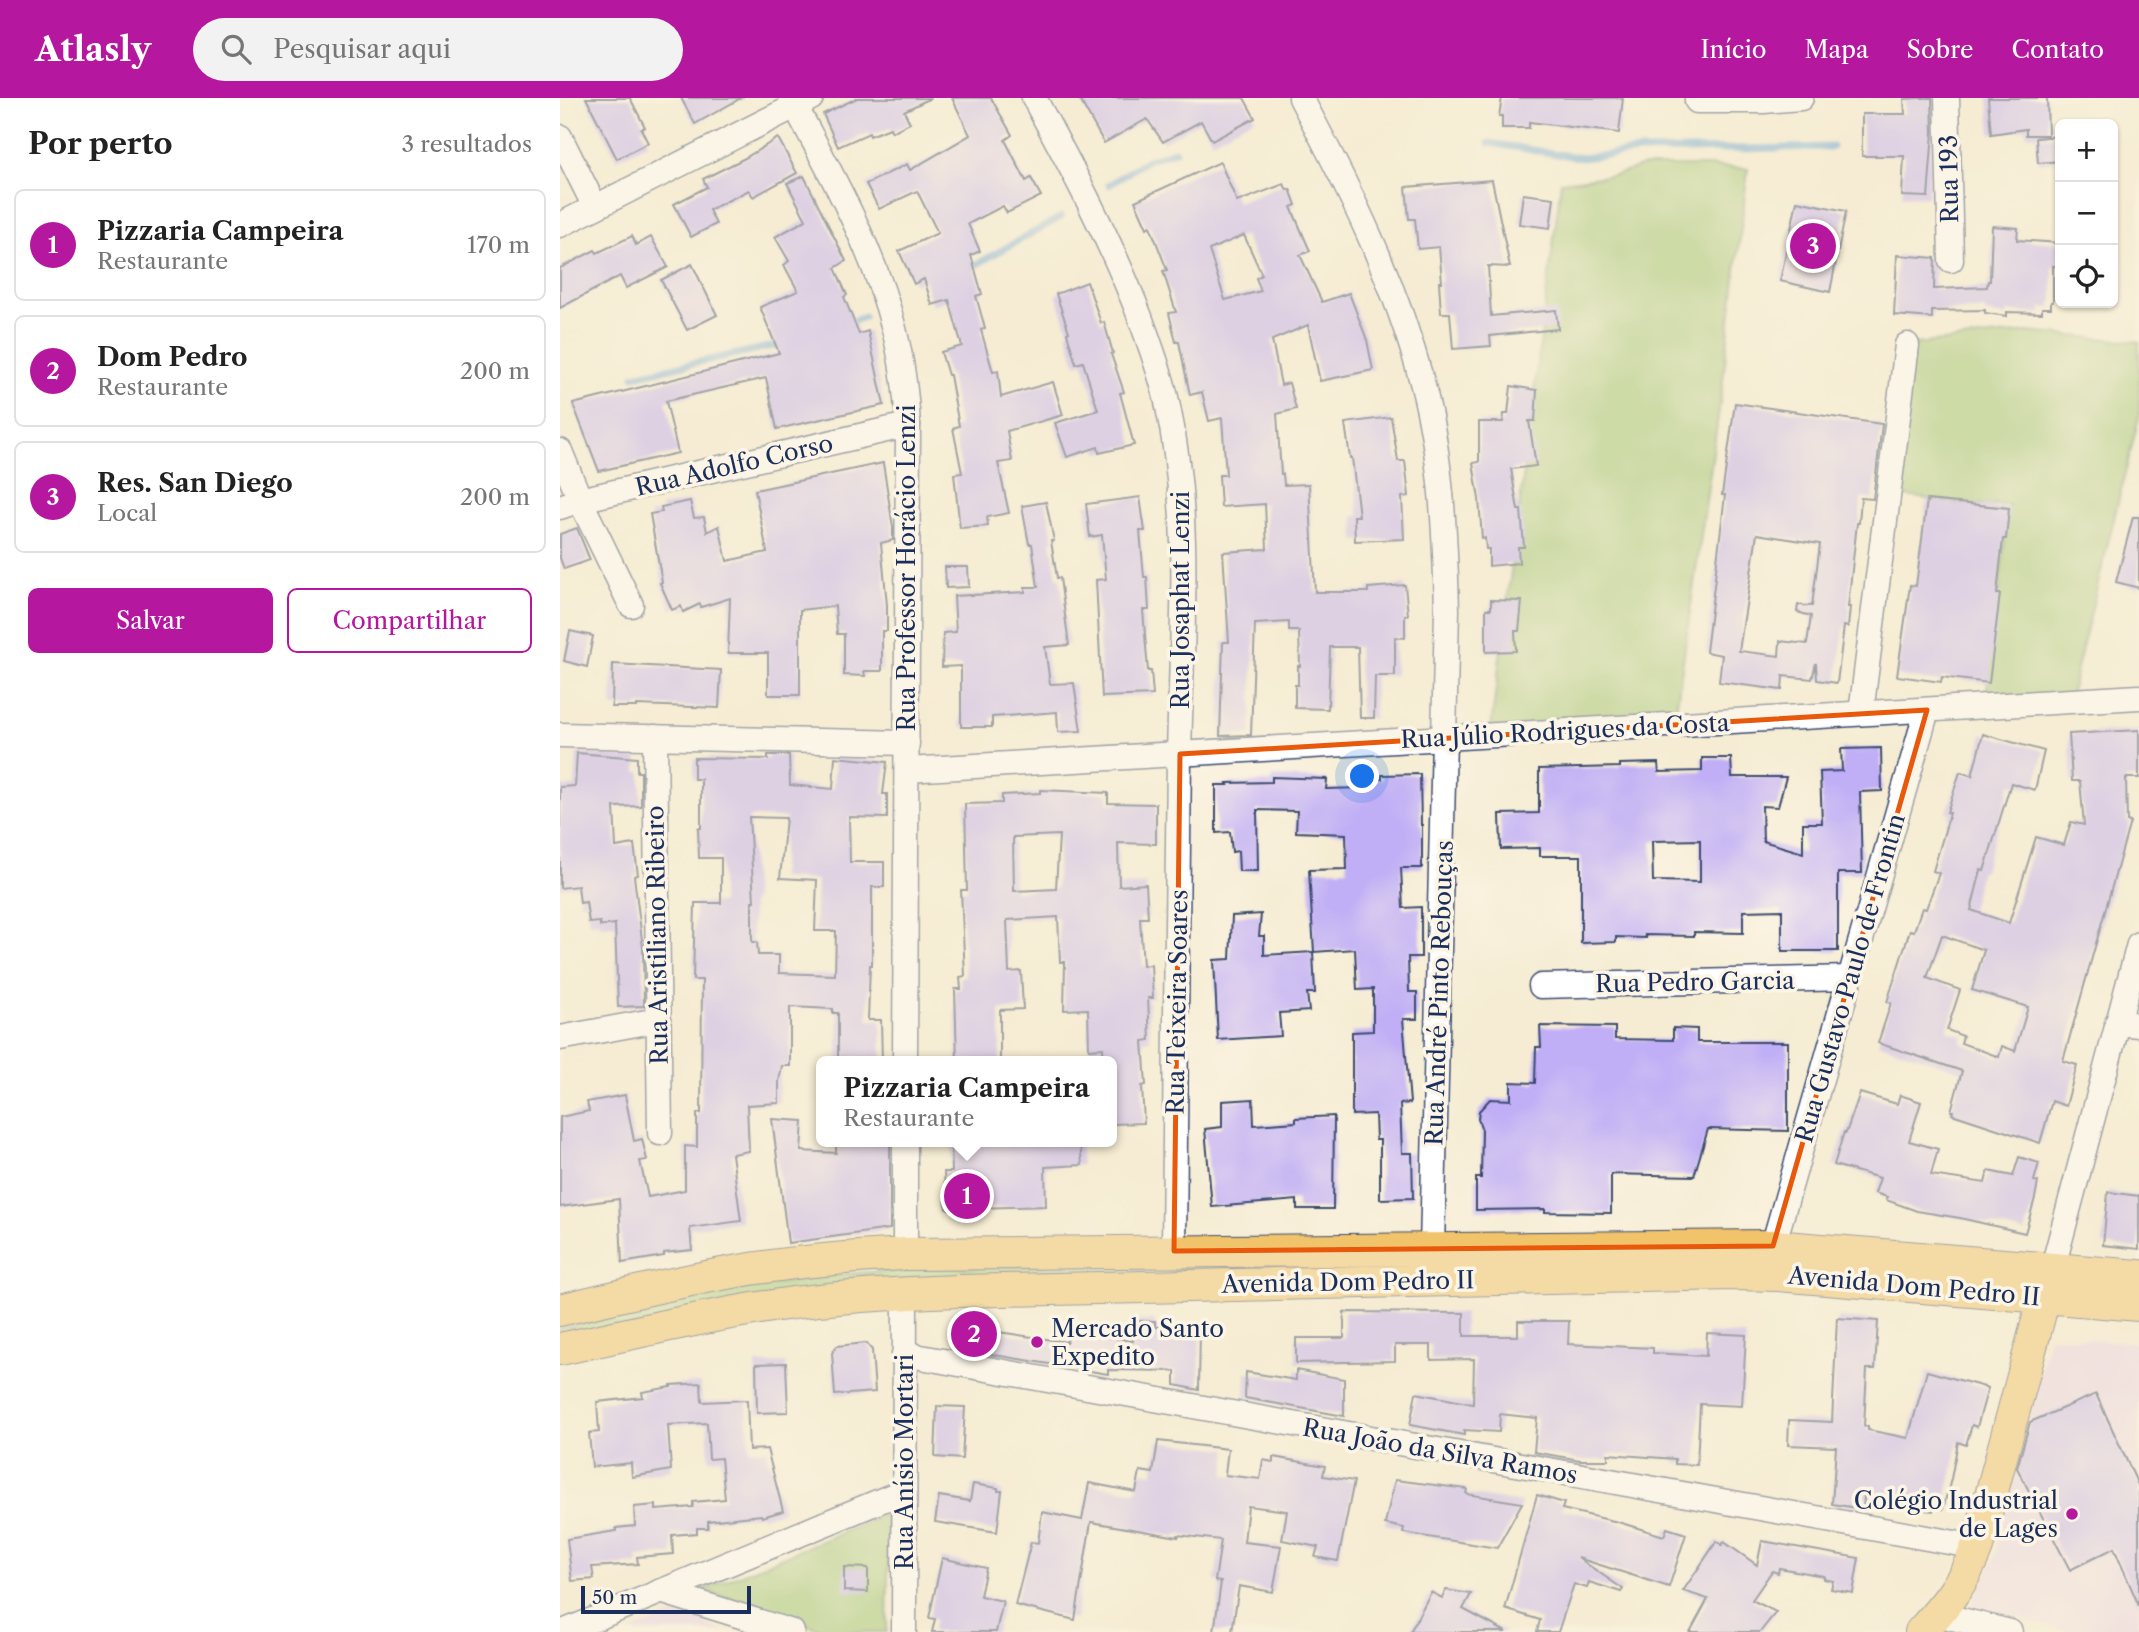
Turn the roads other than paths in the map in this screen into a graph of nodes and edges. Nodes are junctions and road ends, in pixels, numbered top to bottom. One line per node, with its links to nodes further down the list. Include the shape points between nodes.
1 (1034, 98): 23 (street, Rua Josaphat Lenzi, via 1105,233 1167,400 1183,515)
2 (1301, 98): 21 (street, Rua André Pinto Rebouças, via 1367,226 1422,383 1445,530)
3 (1801, 98): 5 (street)
4 (1947, 98): 10 (street, Rua 193)
5 (1697, 99)
6 (799, 101): 8 (street); 12 (street, Rua Professor Horácio Lenzi, via 881,288 905,383)
7 (560, 137): 8 (street)
8 (595, 207): 9 (street)
9 (560, 225)
10 (1951, 260)
11 (1907, 345): 18 (street)
12 (908, 425): 14 (street, Rua Adolfo Corso); 22 (street, Rua Professor Horácio Lenzi)
13 (560, 451): 14 (street)
14 (570, 504): 15 (street)
15 (631, 605)
16 (2139, 697): 17 (street, Rua Júlio Rodrigues da Costa)
17 (1927, 710): 18 (street, Rua Júlio Rodrigues da Costa); 26 (street, Rua Gustavo Paulo de Frontin)
18 (1861, 713): 21 (street, Rua Júlio Rodrigues da Costa)
19 (560, 735): 20 (street)
20 (655, 737): 22 (street); 28 (street, Rua Aristiliano Ribeiro)
21 (1445, 738): 23 (street, Rua Júlio Rodrigues da Costa); 35 (street, Rua André Pinto Rebouças)
22 (907, 743): 24 (street, Rua Professor Horácio Lenzi)
23 (1180, 754): 24 (street, Rua Júlio Rodrigues da Costa); 36 (street, Rua Teixeira Soares)
24 (907, 769): 31 (street, Rua Professor Horácio Lenzi)
25 (2139, 944): 29 (street)
26 (1850, 978): 27 (street, Rua Pedro Garcia); 34 (street, Rua Gustavo Paulo de Frontin)
27 (1541, 986)
28 (658, 1020): 30 (street); 32 (street, Rua Aristiliano Ribeiro)
29 (2128, 1024): 39 (street)
30 (560, 1038)
31 (905, 1056)
32 (660, 1133)
33 (905, 1147): 37 (street)
34 (1773, 1246): 35 (main road, Avenida Dom Pedro II); 39 (main road, Avenida Dom Pedro II)
35 (1432, 1249): 36 (main road, Avenida Dom Pedro II)
36 (1174, 1251): 37 (main road, Avenida Dom Pedro II)
37 (905, 1254): 42 (main road, Avenida Dom Pedro II, via 736,1271)
38 (2139, 1276): 39 (main road, Avenida Dom Pedro II)
39 (2049, 1282): 40 (main road, Avenida Dom Pedro II, via 1742,1275); 41 (main road, Avenida Dom Pedro II); 46 (main road)
40 (905, 1293): 43 (main road, Avenida Dom Pedro II, via 756,1308); 44 (street, Rua Anísio Mortari)
41 (2139, 1305)
42 (560, 1310)
43 (560, 1349)
44 (904, 1354): 45 (street, Rua Anísio Mortari); 46 (street, Rua João da Silva Ramos)
45 (904, 1491): 47 (street); 52 (street, Rua Anísio Mortari)
46 (1977, 1547): 49 (main road)
47 (661, 1591): 48 (street); 50 (street)
48 (752, 1626): 51 (street)
49 (1938, 1626): 53 (street)
50 (562, 1632)
51 (792, 1632)
52 (904, 1632)
53 (2010, 1632)

